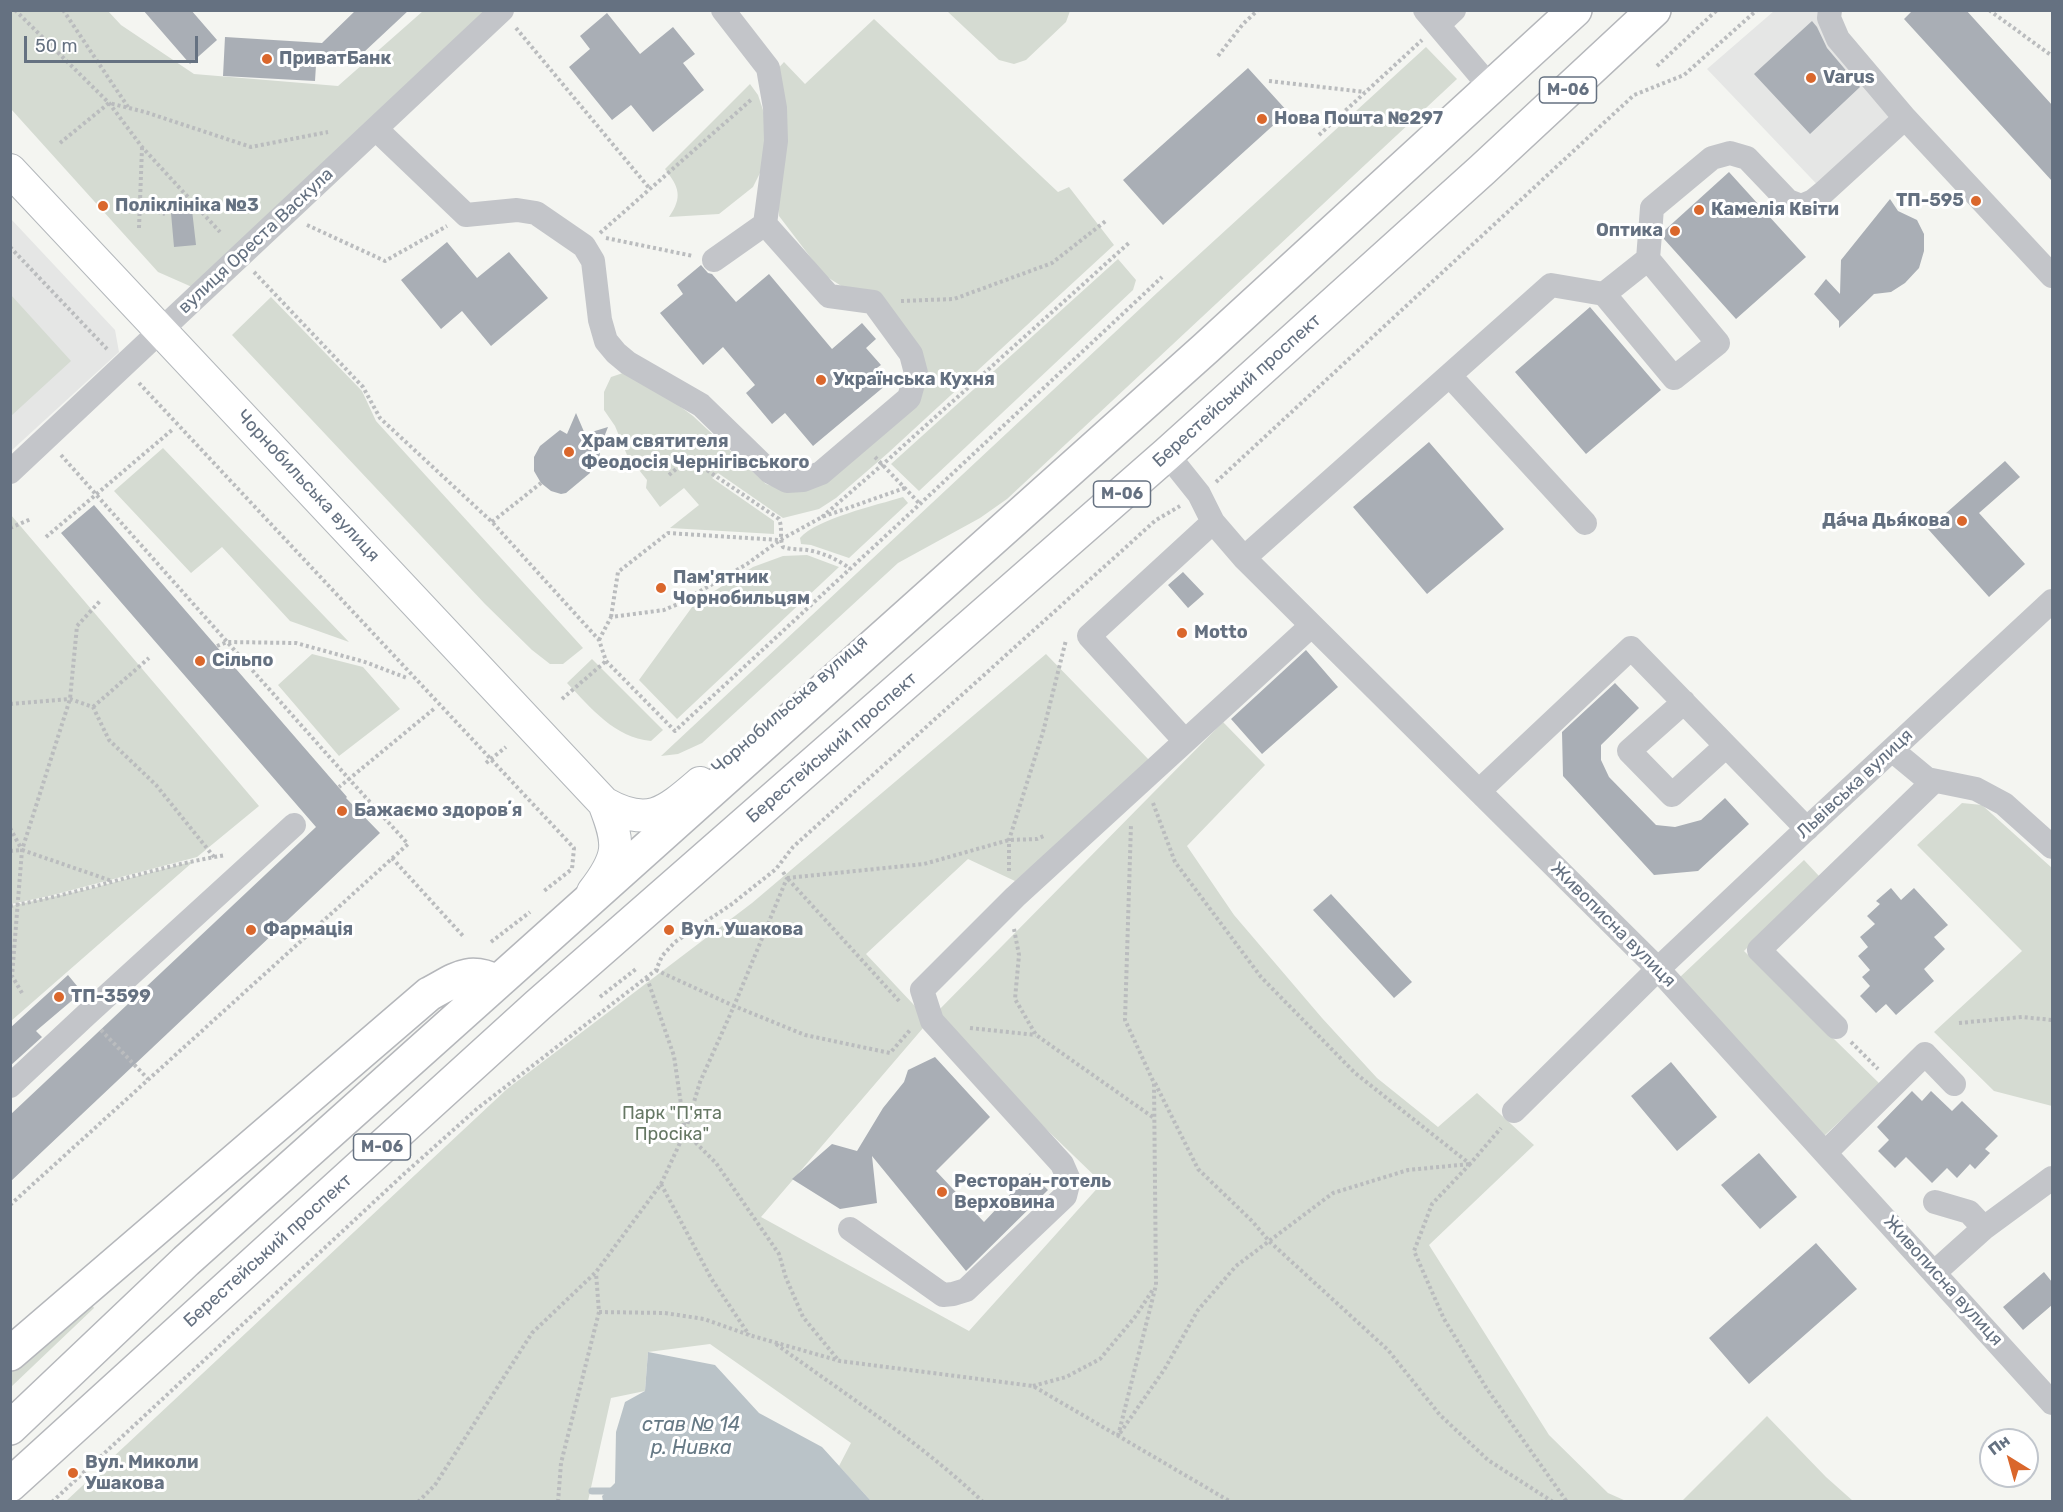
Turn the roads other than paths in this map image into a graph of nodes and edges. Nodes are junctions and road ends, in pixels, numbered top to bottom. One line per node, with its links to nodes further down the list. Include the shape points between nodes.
1 (723, 10): 11 (street, via 768,68 776,141)
2 (1575, 10): 7 (highway, М-06)
3 (1654, 10): 18 (highway, Берестейський проспект / М-06)
4 (1830, 10): 8 (street, via 1829,18 1838,39)
5 (1439, 15): 7 (street)
6 (507, 17): 9 (street, вулиця Ореста Васкула)
7 (1491, 88): 23 (highway, М-06)
8 (1905, 118): 12 (street, via 1814,201 1801,206 1788,201 1747,158 1730,153 1712,158 1652,208); 14 (street)
9 (376, 129): 11 (street, via 466,215 518,210 536,213 585,246 592,261 606,341 616,353 701,405 770,472 787,481 803,480 821,473 909,398 916,372 911,354 873,302 829,296); 16 (street, вулиця Ореста Васкула)
10 (10, 170): 16 (main road, Чорнобильська вулиця)
11 (765, 224): 13 (street)
12 (1648, 259): 15 (street); 15 (street, via 1718,343 1674,378)
13 (714, 260)
14 (2052, 276)
15 (1604, 294): 17 (street, via 1551,285)
16 (161, 330): 19 (street, вулиця Ореста Васкула); 32 (main road, Чорнобильська вулиця)
17 (1450, 376): 21 (street); 22 (street)
18 (1167, 454): 20 (street, Живописна вулиця, via 1199,494); 52 (highway, Берестейський проспект / М-06, via 547,998)
19 (10, 472)
20 (1214, 522): 22 (street, Живописна вулиця); 27 (street, via 1089,636)
21 (1585, 523)
22 (1244, 558): 25 (street, Живописна вулиця)
23 (968, 562): 32 (main road, Чорнобильська вулиця, via 934,580 677,803 653,815 639,816); 36 (highway, М-06)
24 (2052, 601): 29 (street, Львівська вулиця)
25 (1311, 626): 27 (street); 31 (street, Живописна вулиця)
26 (1684, 702): 28 (street); 28 (street, via 1629,751 1672,795); 31 (street, via 1631,648)
27 (1185, 741): 47 (street, via 1015,897 922,990 926,1022 1062,1164 1069,1179 1065,1196 966,1290 953,1294 943,1295)
28 (1726, 746): 34 (street)
29 (1892, 750): 30 (street); 34 (street, Львівська вулиця)
30 (1934, 781): 35 (street, via 1976,789 2004,804); 39 (street, via 1759,950)
31 (1479, 791): 37 (street, Живописна вулиця)
32 (604, 803): 36 (main road, Чорнобильська вулиця, via 615,832 616,852 605,876)
33 (294, 825): 41 (street)
34 (1807, 829): 37 (street, Львівська вулиця)
35 (2052, 847)
36 (580, 907): 38 (highway, М-06)
37 (1658, 969): 42 (street, Львівська вулиця); 43 (street, Живописна вулиця)
38 (497, 982): 49 (highway, via 483,975 465,975 429,994); 51 (highway, М-06, via 186,1261)
39 (1836, 1027)
40 (1954, 1084): 43 (street, via 1925,1054)
41 (10, 1086)
42 (1514, 1111)
43 (1826, 1152): 48 (street, Живописна вулиця)
44 (2052, 1178): 46 (street)
45 (1935, 1202): 46 (street, via 1969,1212)
46 (1984, 1228): 48 (street)
47 (850, 1229)
48 (1935, 1272): 50 (street, Живописна вулиця)
49 (10, 1354)
50 (2052, 1403)
51 (10, 1428)
52 (10, 1485)

